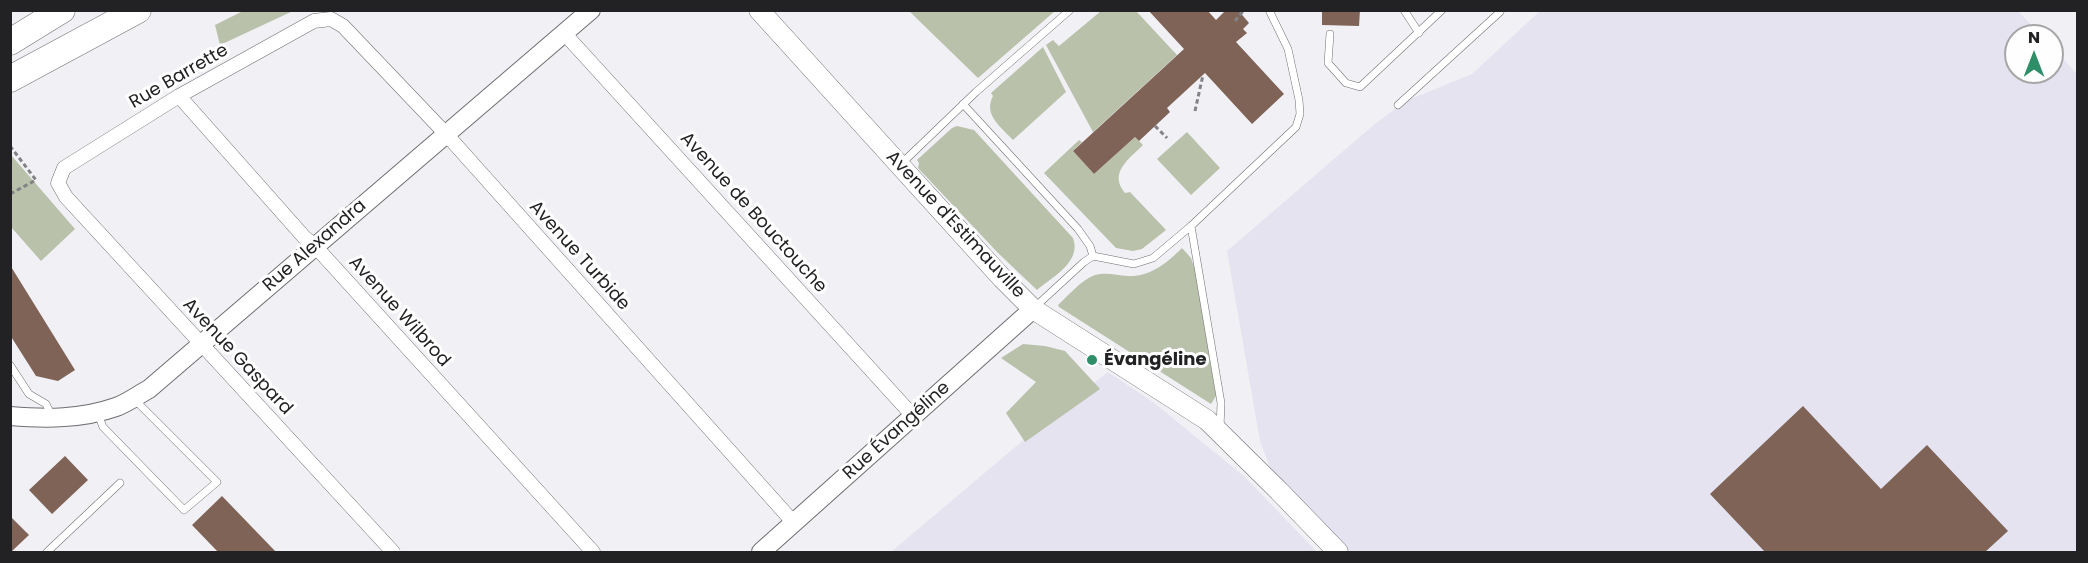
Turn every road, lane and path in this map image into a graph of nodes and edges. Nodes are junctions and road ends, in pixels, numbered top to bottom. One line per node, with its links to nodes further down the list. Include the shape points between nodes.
1 (36, 10): 14 (highway)
2 (62, 10): 18 (highway)
3 (138, 10): 20 (highway)
4 (591, 10): 15 (street, Rue Alexandra)
5 (759, 10): 29 (main road, Avenue d'Estimauville)
6 (1070, 10): 22 (lane)
7 (1244, 10): 13 (path)
8 (1269, 10): 32 (lane, via 1288,49 1299,100 1296,127)
9 (1404, 10): 16 (lane)
10 (1442, 10): 16 (lane)
11 (1500, 11): 23 (lane)
12 (331, 19): 21 (street, Rue Barrette, via 314,21); 26 (street, Avenue Turbide, via 343,26)
13 (1235, 21)
14 (10, 29)
15 (564, 33): 26 (street, Rue Alexandra); 41 (street, Avenue de Bouctouche)
16 (1419, 33): 17 (lane, via 1360,87 1346,83 1328,63)
17 (1330, 34)
18 (10, 42)
19 (1203, 75): 24 (path)
20 (10, 79)
21 (179, 96): 30 (street, Rue Barrette, via 64,168); 33 (street, Avenue Wilbrod)
22 (963, 104): 29 (lane); 34 (lane, via 1078,229)
23 (1398, 105)
24 (1195, 111)
25 (1155, 126): 27 (path)
26 (446, 134): 33 (street, Rue Alexandra); 45 (street, Avenue Turbide)
27 (1167, 138)
28 (10, 146): 31 (path, via 36,180)
29 (900, 166): 35 (main road, Avenue d'Estimauville)
30 (58, 183): 36 (street, Avenue Gaspard, via 66,197)
31 (10, 194)
32 (1191, 226): 34 (lane, via 1144,262 1134,264); 43 (lane, via 1221,403)
33 (315, 246): 36 (street, Rue Alexandra); 48 (street, Avenue Wilbrod)
34 (1093, 256): 35 (lane)
35 (1033, 309): 41 (street, Rue Évangéline); 43 (main road, Avenue d'Estimauville)
36 (201, 344): 38 (street, Rue Alexandra); 47 (street, Avenue Gaspard)
37 (10, 365): 42 (lane, via 29,394 46,405)
38 (133, 398): 39 (street, Rue Alexandra); 39 (lane, via 217,482 184,510 102,427)
39 (97, 412): 42 (street, Rue Alexandra)
40 (10, 416): 42 (street, Rue Alexandra)
41 (914, 417): 45 (street, Rue Évangéline)
42 (54, 418)
43 (1220, 431): 50 (main road, Avenue d'Estimauville)
44 (120, 483): 46 (lane)
45 (794, 523): 49 (street, Rue Évangéline)
46 (47, 552)
47 (393, 552)
48 (593, 552)
49 (761, 552)
50 (1338, 552)

